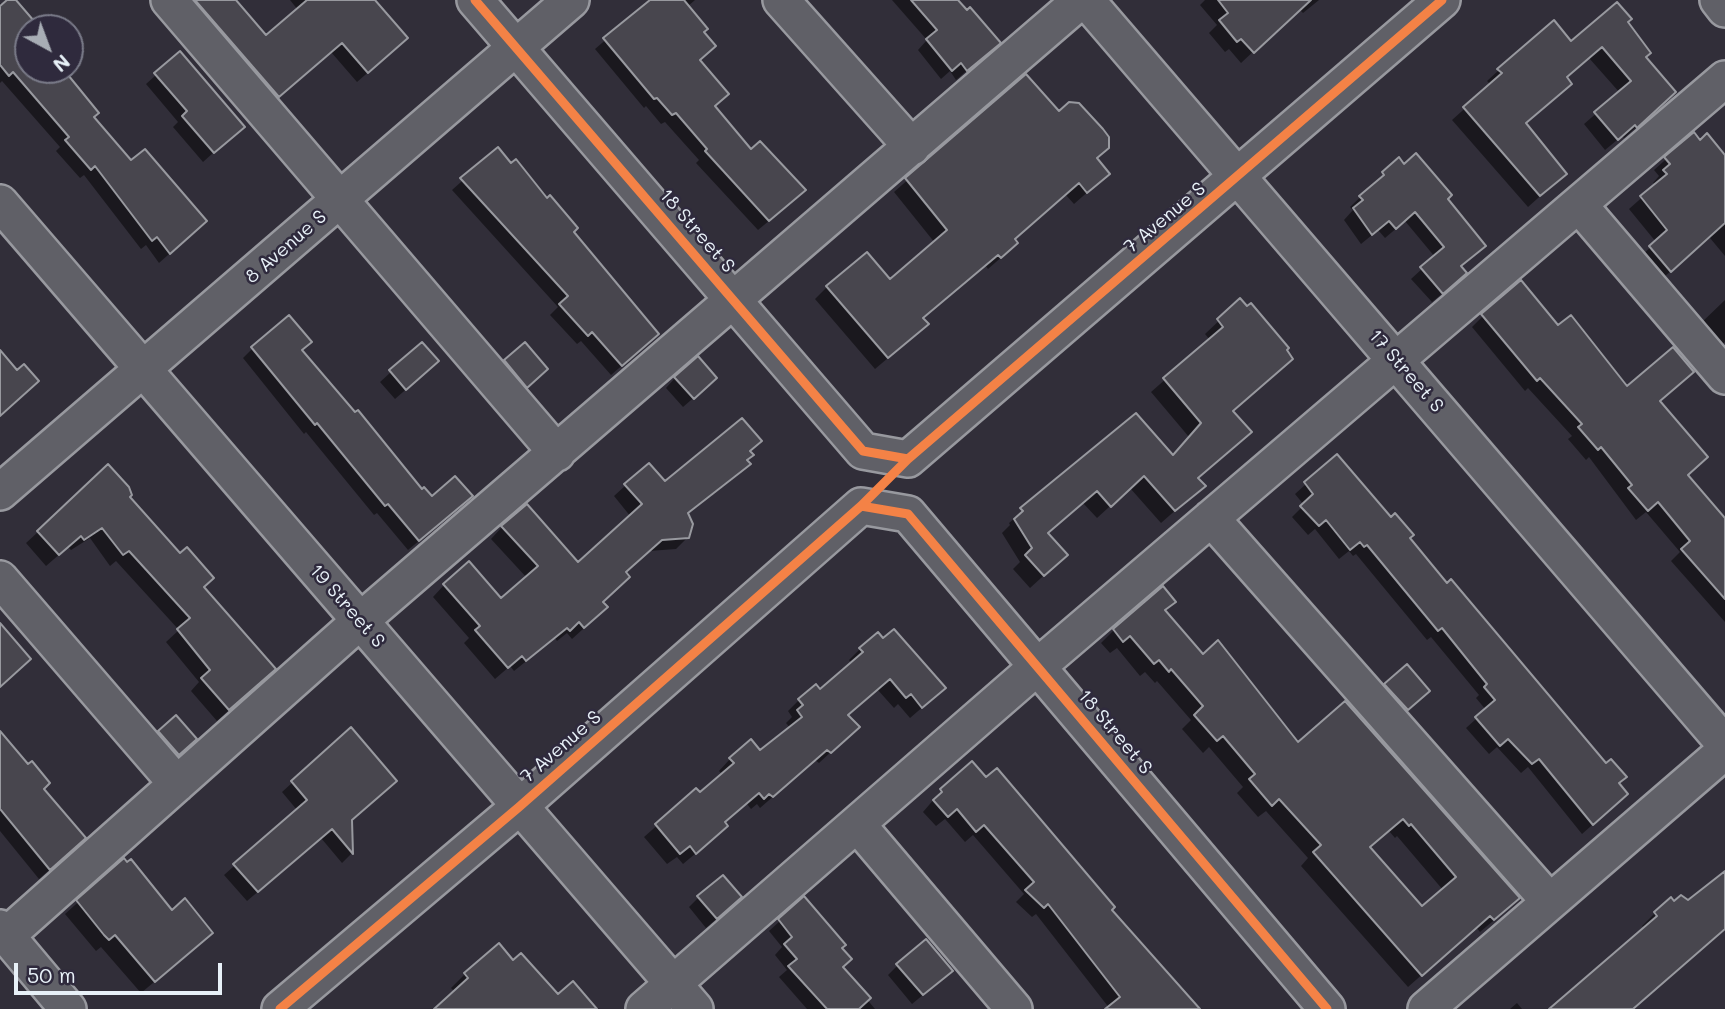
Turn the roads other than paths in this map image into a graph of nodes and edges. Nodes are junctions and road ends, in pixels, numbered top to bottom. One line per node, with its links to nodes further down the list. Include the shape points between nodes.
1 (169, 0): 13 (street)
2 (475, 0): 9 (street, 18 Street S)
3 (571, 0): 9 (street, 8 Avenue S)
4 (781, 0): 11 (street)
5 (1083, 0): 11 (street); 12 (street, 17 Street S)
6 (1442, 0): 12 (street, 7 Avenue S)
7 (1717, 0): 8 (street)
8 (1725, 9)
9 (515, 48): 13 (street, 8 Avenue S); 16 (street, 18 Street S)
10 (1725, 79): 15 (street)
11 (912, 147): 16 (street)
12 (1240, 176): 17 (street, 17 Street S); 21 (street, 7 Avenue S)
13 (340, 200): 18 (street, 8 Avenue S); 20 (street)
14 (0, 202): 18 (street, 19 Street S)
15 (1579, 205): 17 (street); 19 (street)
16 (734, 301): 20 (street); 21 (street, 18 Street S, via 863,451)
17 (1398, 361): 24 (street); 28 (street, 17 Street S)
18 (144, 370): 22 (street, 8 Avenue S); 26 (street, 19 Street S)
19 (1725, 376)
20 (557, 453): 26 (street)
21 (908, 459)
22 (0, 492)
23 (861, 506): 27 (street, 18 Street S, via 908,513); 31 (street, 7 Avenue S)
24 (1211, 518): 27 (street); 33 (street)
25 (0, 579): 30 (street)
26 (360, 621): 30 (street); 31 (street, 19 Street S)
27 (1037, 667): 32 (street); 40 (street, 18 Street S)
28 (1725, 744)
29 (1725, 751): 33 (street)
30 (177, 784): 34 (street)
31 (519, 807): 35 (street, 19 Street S); 37 (street, 7 Avenue S)
32 (857, 824): 35 (street); 39 (street)
33 (1550, 902): 41 (street)
34 (6, 944): 36 (street)
35 (685, 997): 38 (street)
36 (68, 1009)
37 (280, 1009)
38 (644, 1009)
39 (1014, 1009)
40 (1327, 1009)
41 (1426, 1009)

